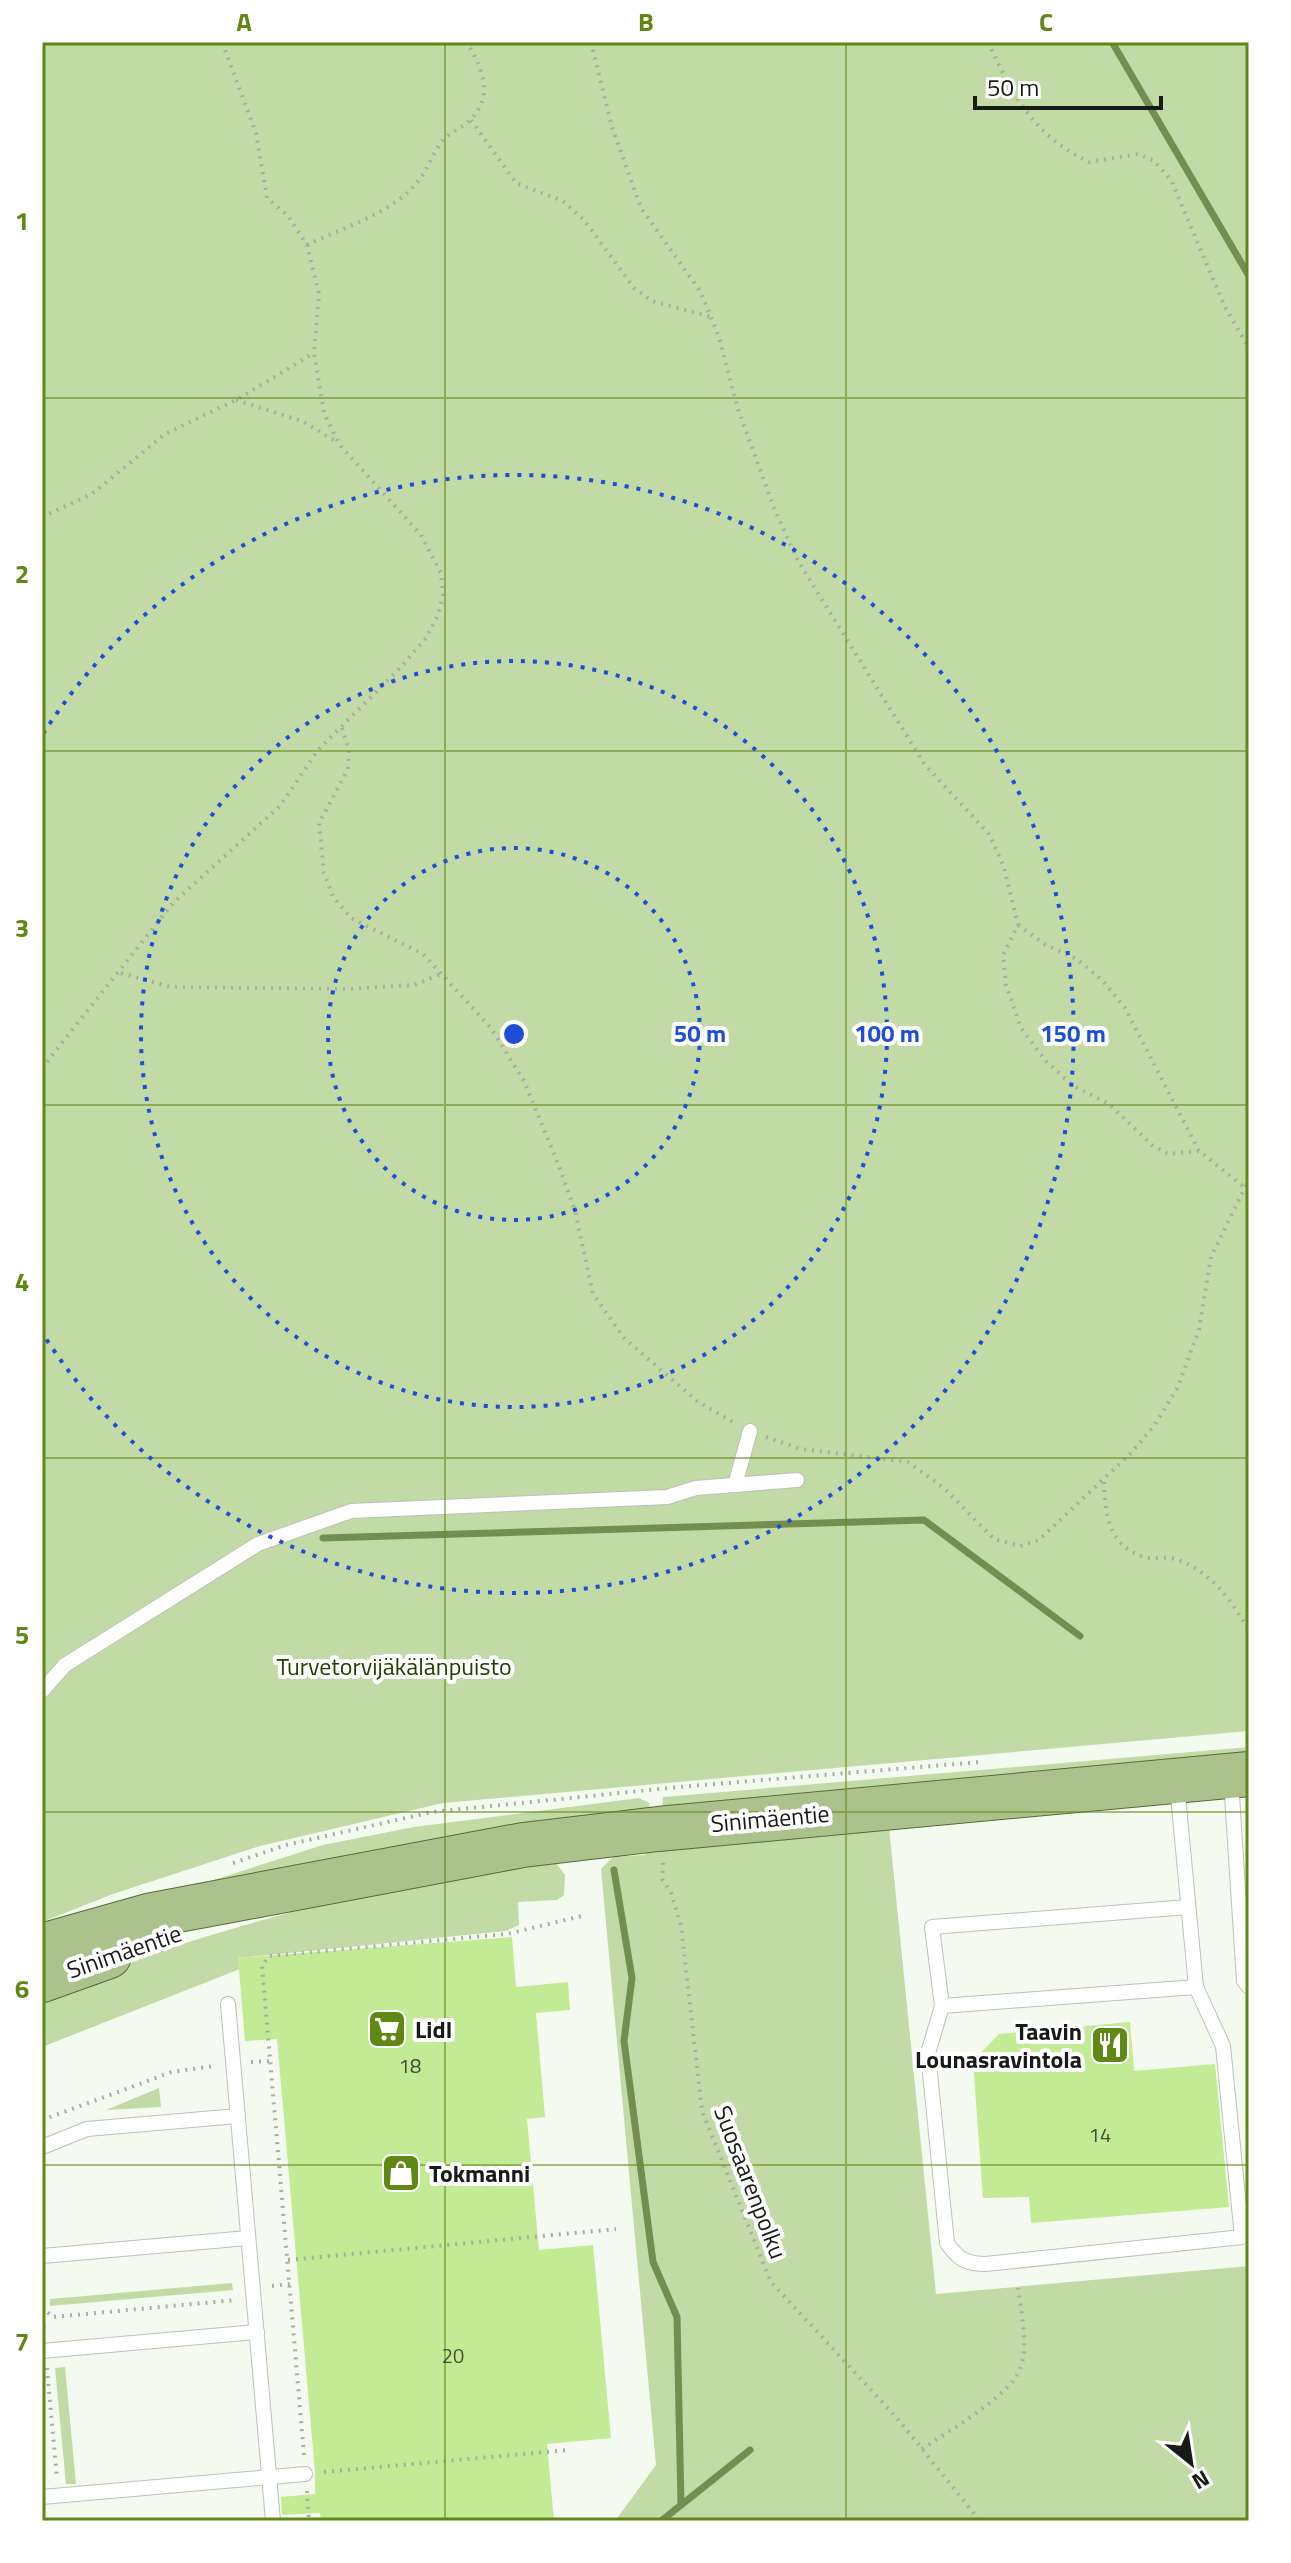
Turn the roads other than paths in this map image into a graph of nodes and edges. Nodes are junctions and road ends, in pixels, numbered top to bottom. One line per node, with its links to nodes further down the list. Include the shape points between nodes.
1 (750, 1431): 3 (lane)
2 (797, 1480): 3 (lane)
3 (735, 1485): 4 (lane, via 667,1497 351,1511 258,1544 65,1665)
4 (42, 1691)
5 (1240, 1775): 6 (main road, Sinimäentie); 12 (lane, via 1244,1981)
6 (1176, 1781): 7 (main road, Sinimäentie, via 579,1838 439,1858); 8 (lane)
7 (296, 1890): 9 (main road, Sinimäentie, via 152,1915); 10 (main road, Sinimäentie)
8 (1188, 1907): 11 (lane); 14 (lane, via 932,1927)
9 (42, 1946)
10 (42, 1980)
11 (1196, 1987): 14 (lane); 14 (lane, via 1223,2046 1242,2237 986,2264 968,2264 947,2243 928,2053)
12 (1249, 1987)
13 (228, 2004): 15 (lane)
14 (942, 2006)
15 (238, 2116): 16 (lane, via 87,2129); 17 (lane)
16 (42, 2147)
17 (248, 2238): 18 (lane); 19 (lane)
18 (42, 2256)
19 (257, 2332): 20 (lane); 22 (lane)
20 (44, 2351)
21 (305, 2474): 22 (lane)
22 (269, 2477): 23 (lane); 24 (lane)
23 (42, 2497)
24 (273, 2521)

